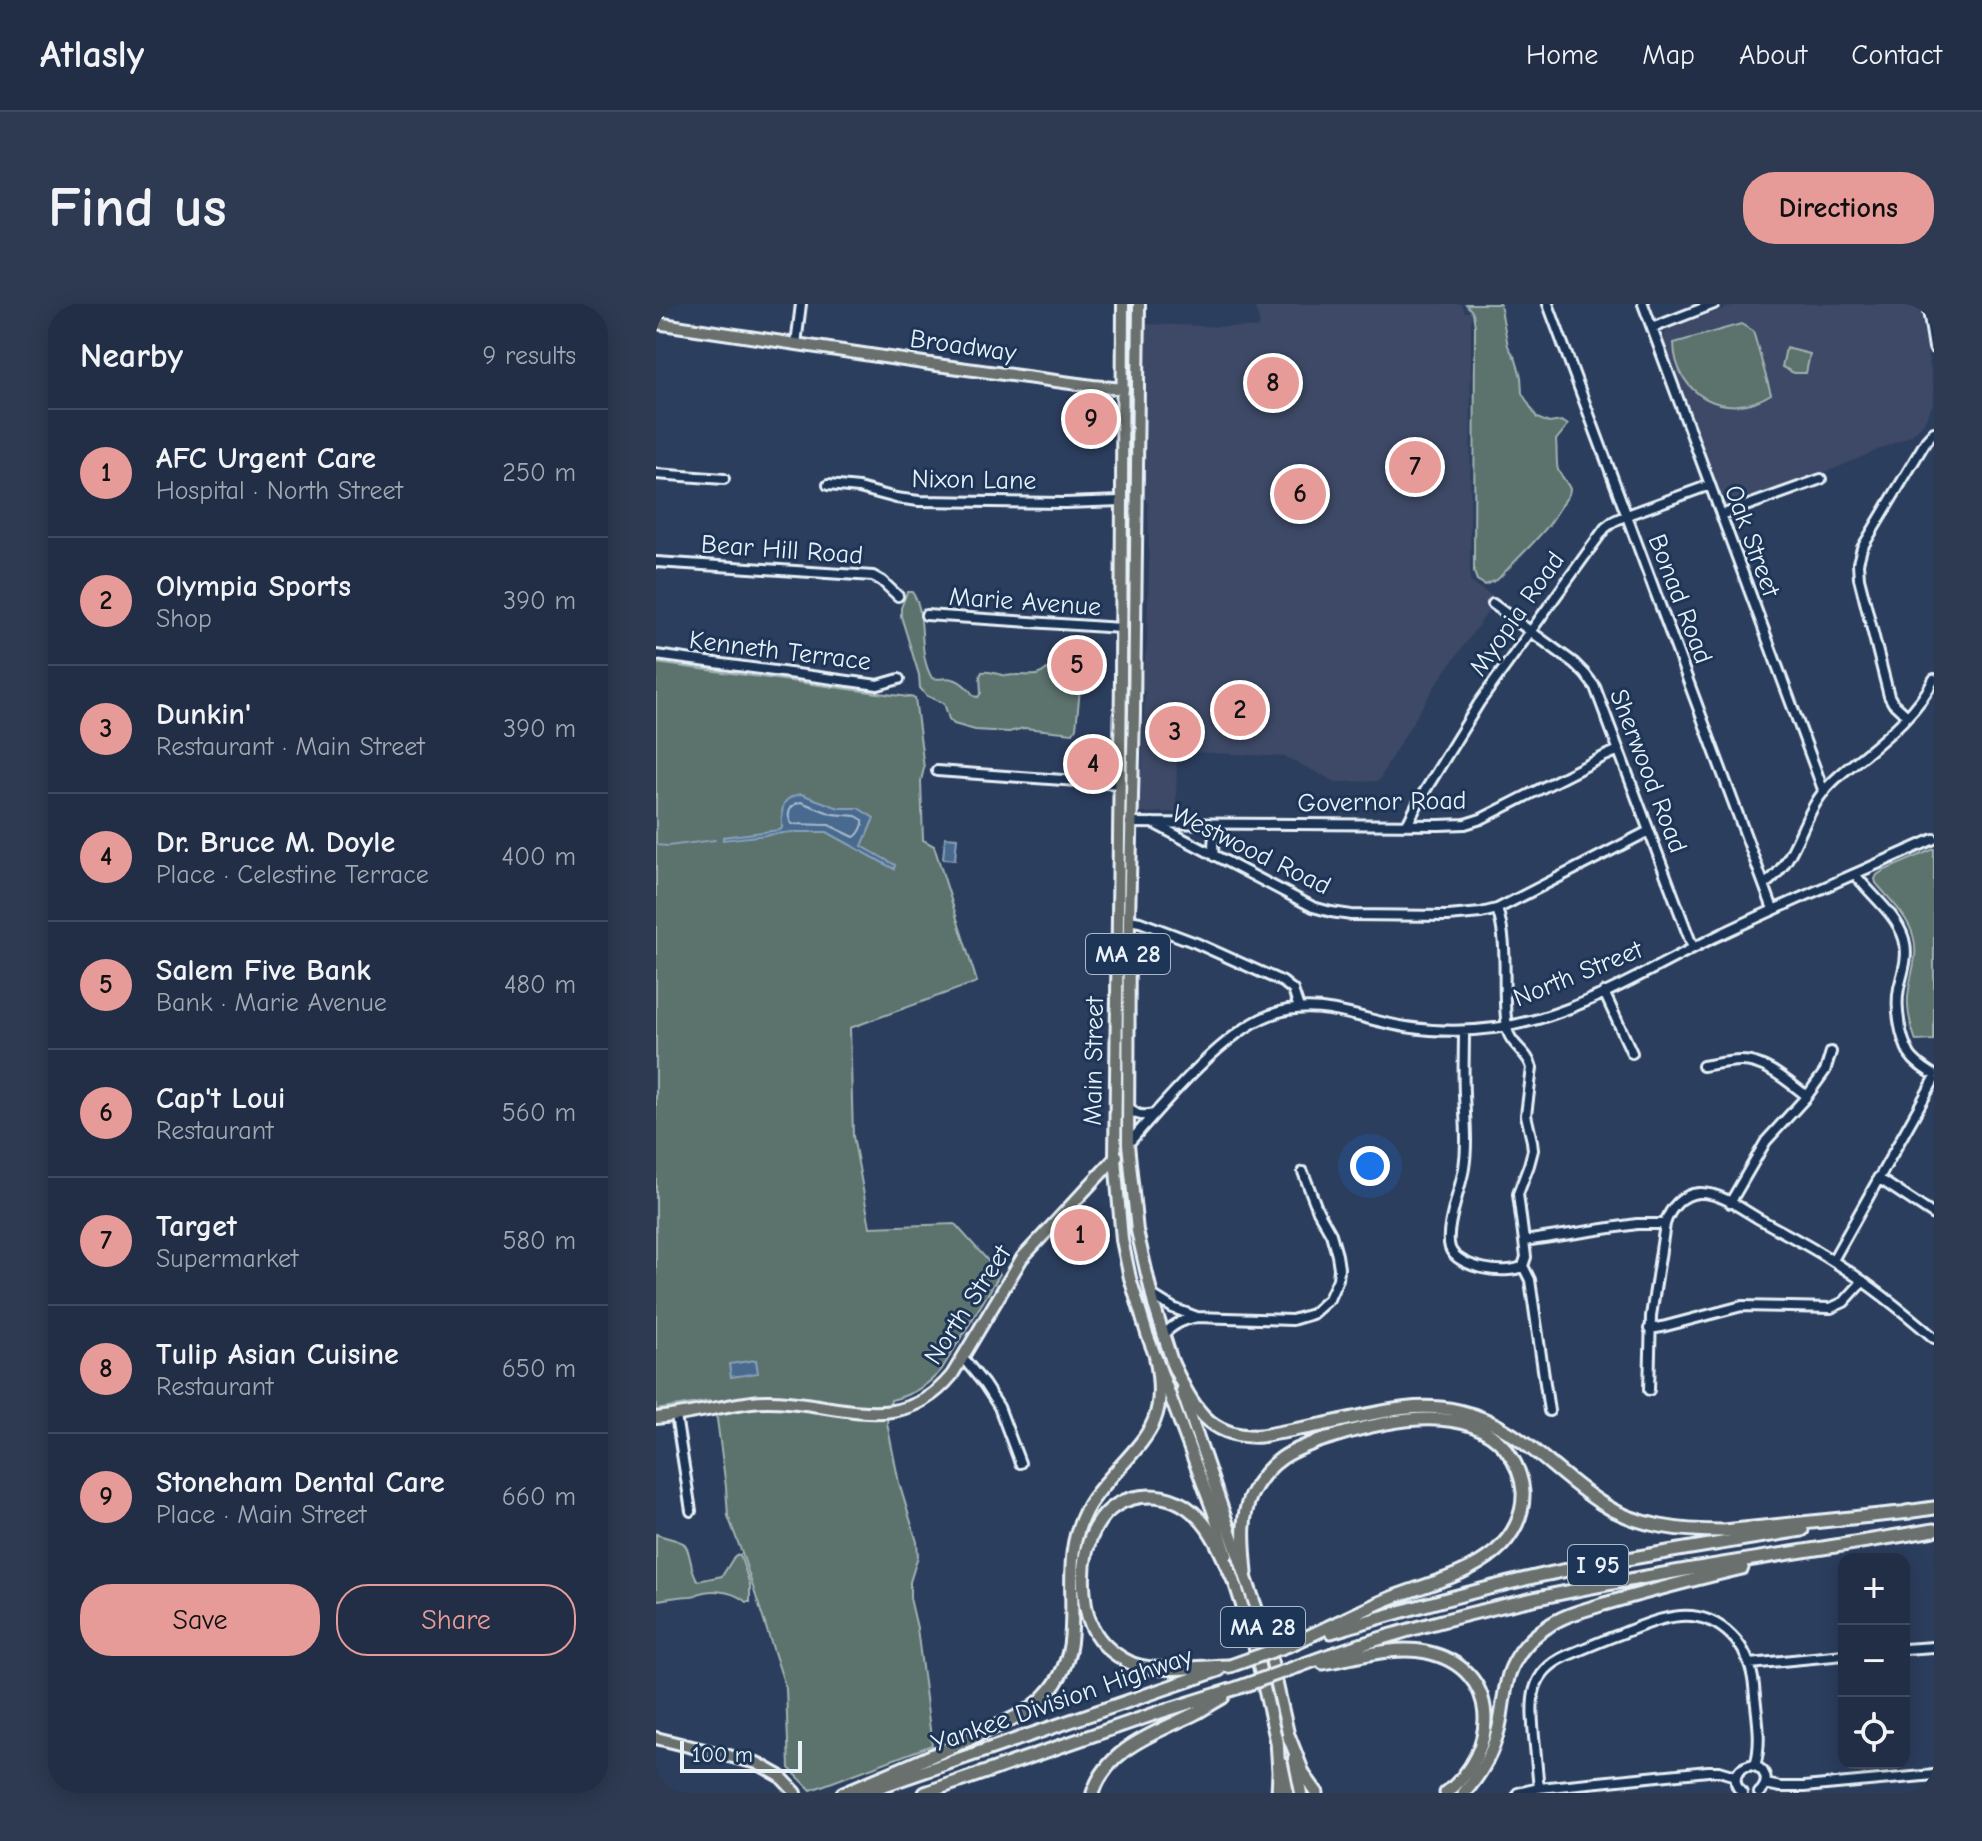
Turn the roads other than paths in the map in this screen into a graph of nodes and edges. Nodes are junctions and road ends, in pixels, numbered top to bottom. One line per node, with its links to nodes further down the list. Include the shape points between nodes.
1 (801, 304): 10 (street)
2 (1123, 304): 12 (main road, Main Street / MA 28)
3 (1139, 304): 36 (main road, Main Street / MA 28)
4 (1548, 304): 20 (street, Bonad Road)
5 (1643, 304): 9 (street, Oak Street)
6 (1714, 304): 9 (street)
7 (1927, 304): 11 (street)
8 (656, 323): 10 (main road, Broadway)
9 (1652, 328): 18 (street, Oak Street)
10 (796, 344): 12 (main road, Broadway)
11 (1934, 348)
12 (1123, 389): 19 (main road, Main Street / MA 28)
13 (1934, 432): 31 (street, via 1864,543 1858,563 1889,696)
14 (656, 474): 15 (street)
15 (724, 479)
16 (1821, 479): 21 (street)
17 (828, 485): 19 (street, Nixon Lane, via 919,501)
18 (1710, 485): 20 (street, Myopia Road); 21 (street, Oak Street)
19 (1121, 501): 26 (main road, Main Street / MA 28)
20 (1627, 515): 27 (street, Myopia Road, via 1600,533); 44 (street, Bonad Road)
21 (1721, 515): 35 (street, Oak Street)
22 (656, 562): 23 (street, Bear Hill Road, via 873,576)
23 (898, 596)
24 (1493, 604): 27 (street, Sherwood Road)
25 (926, 615): 26 (street, Marie Avenue)
26 (1121, 628): 34 (main road, Main Street / MA 28)
27 (1530, 631): 32 (street, Sherwood Road, via 1590,680); 39 (street, Myopia Road, via 1465,725)
28 (656, 655): 29 (street, Kenneth Terrace, via 880,685)
29 (899, 679)
30 (1934, 679): 31 (street)
31 (1907, 716): 35 (street)
32 (1619, 750): 39 (street, Governor Road, via 1476,821); 40 (street, Sherwood Road)
33 (937, 771): 34 (street)
34 (1119, 784): 61 (main road, Main Street / MA 28)
35 (1824, 792): 44 (street, via 1781,869)
36 (1130, 823): 37 (street, Governor Road); 47 (main road, Main Street / MA 28)
37 (1153, 823): 38 (street, Governor Road); 42 (street, Westwood Road)
38 (1220, 824): 39 (street, Governor Road); 42 (street)
39 (1407, 825)
40 (1649, 831): 45 (street, Westwood Road); 48 (street, Sherwood Road)
41 (1934, 839): 43 (street, North Street)
42 (1214, 856): 45 (street, Westwood Road, via 1313,907 1340,914 1463,916)
43 (1855, 874): 46 (street, North Street); 56 (street, via 1903,935 1906,956 1898,1004 1902,1031 1910,1055)
44 (1765, 884): 46 (street, Bonad Road)
45 (1497, 909): 51 (street)
46 (1773, 909): 48 (street, North Street)
47 (1129, 920): 50 (street, via 1283,982 1293,990); 57 (main road, Main Street / MA 28)
48 (1693, 948): 49 (street, North Street)
49 (1604, 992): 51 (street, North Street); 54 (street)
50 (1299, 1008): 52 (street, North Street, via 1327,1008 1418,1029); 59 (street, North Street, via 1268,1015 1246,1028)
51 (1507, 1026): 52 (street, North Street); 67 (street, via 1511,1041 1532,1068 1526,1115 1533,1150 1518,1194)
52 (1464, 1031): 69 (street, via 1467,1149 1450,1246 1457,1258 1477,1266 1500,1271)
53 (1831, 1052): 58 (street)
54 (1632, 1053)
55 (1703, 1066): 58 (street, via 1756,1063)
56 (1934, 1077): 63 (street)
57 (1128, 1096): 59 (street, via 1136,1113); 60 (main road, Main Street / MA 28)
58 (1807, 1096): 64 (street, via 1766,1141)
59 (1157, 1111): 60 (street, North Street)
60 (1128, 1144): 61 (main road, North Street); 71 (main road, Main Street / MA 28, via 1137,1231)
61 (1115, 1158): 76 (main road, North Street, via 1022,1258); 77 (main road, Main Street / MA 28, via 1124,1249)
62 (1303, 1172): 72 (street, via 1337,1255 1338,1279 1329,1299 1312,1314 1292,1320)
63 (1878, 1178): 65 (street); 68 (street)
64 (1730, 1203): 66 (street, via 1705,1193 1690,1195 1671,1209); 68 (street)
65 (1934, 1215)
66 (1665, 1224): 67 (street); 73 (street)
67 (1524, 1241): 69 (street)
68 (1833, 1260): 70 (street)
69 (1523, 1266): 80 (street, via 1530,1277)
70 (1863, 1281): 73 (street, via 1831,1308 1742,1306); 75 (street)
71 (1152, 1295): 72 (street); 74 (main road, Main Street / MA 28)
72 (1197, 1317): 74 (street, via 1176,1323)
73 (1649, 1329): 79 (street)
74 (1163, 1335): 78 (main road, Main Street / MA 28)
75 (1934, 1338)
76 (963, 1358): 81 (main road, North Street, via 937,1391 894,1411 764,1401); 83 (street, via 999,1407)
77 (1156, 1359): 90 (main road, Main Street / MA 28); 107 (highway, via 1160,1396 1154,1423 1089,1504 1076,1533 1071,1640 1053,1687 1007,1722)
78 (1172, 1363): 86 (highway, via 1198,1410 1232,1433 1261,1436 1410,1408 1459,1411 1511,1434 1602,1504 1664,1527 1724,1531); 89 (main road, Main Street / MA 28)
79 (1649, 1390)
80 (1549, 1411)
81 (676, 1416): 82 (main road, North Street); 85 (street)
82 (656, 1418)
83 (1020, 1463)
84 (1934, 1508): 86 (highway, Yankee Division Highway / I 95)
85 (691, 1511)
86 (1910, 1512): 91 (highway, Yankee Division Highway / I 95, via 1556,1573 1428,1603)
87 (1934, 1530): 88 (highway, Yankee Division Highway / I 95)
88 (1839, 1545): 97 (highway, Yankee Division Highway / I 95, via 1532,1600); 116 (highway, via 1648,1591 1550,1624 1513,1666 1494,1748)
89 (1246, 1573): 91 (highway, via 1244,1521 1252,1493 1280,1459 1305,1446 1374,1425 1420,1418 1464,1424 1489,1434 1511,1456 1521,1481 1522,1506 1513,1531 1495,1552 1470,1568); 100 (main road, Main Street / MA 28, via 1266,1636)
90 (1234, 1581): 96 (highway, via 1202,1521 1160,1496 1133,1499 1110,1511 1093,1531 1085,1557 1085,1605 1095,1633 1109,1649 1143,1667); 100 (main road, Main Street / MA 28)
91 (1292, 1644): 96 (highway, Yankee Division Highway / I 95, bridge)
92 (1934, 1647): 93 (street)
93 (1910, 1649)
94 (1838, 1656): 95 (street)
95 (1750, 1664): 101 (street, via 1759,1740); 105 (street, via 1723,1628 1681,1615 1560,1658 1536,1683 1532,1700)
96 (1230, 1666): 108 (highway, Yankee Division Highway / I 95)
97 (1299, 1666): 98 (highway, Yankee Division Highway / I 95, bridge); 115 (highway, via 1415,1650 1439,1655 1461,1668 1480,1693 1486,1725 1472,1765)
98 (1237, 1688): 109 (highway, Yankee Division Highway / I 95); 110 (highway, via 1123,1752 1105,1769)
99 (656, 1738): 106 (main road, via 757,1763)
100 (1283, 1739): 111 (highway); 112 (main road, Main Street / MA 28); 113 (main road, Main Street / MA 28); 114 (highway)
101 (1755, 1766): 103 (street, via 1742,1768); 104 (street, via 1764,1773)
102 (1934, 1775): 104 (street, via 1804,1787)
103 (1736, 1776): 105 (street, via 1708,1771); 118 (street)
104 (1766, 1784): 119 (street)
105 (1539, 1788): 117 (street)
106 (796, 1793)
107 (843, 1793)
108 (860, 1793)
109 (925, 1793)
110 (1093, 1793)
111 (1278, 1793)
112 (1288, 1793)
113 (1301, 1793)
114 (1317, 1793)
115 (1446, 1793)
116 (1464, 1793)
117 (1518, 1793)
118 (1742, 1793)
119 (1759, 1793)

